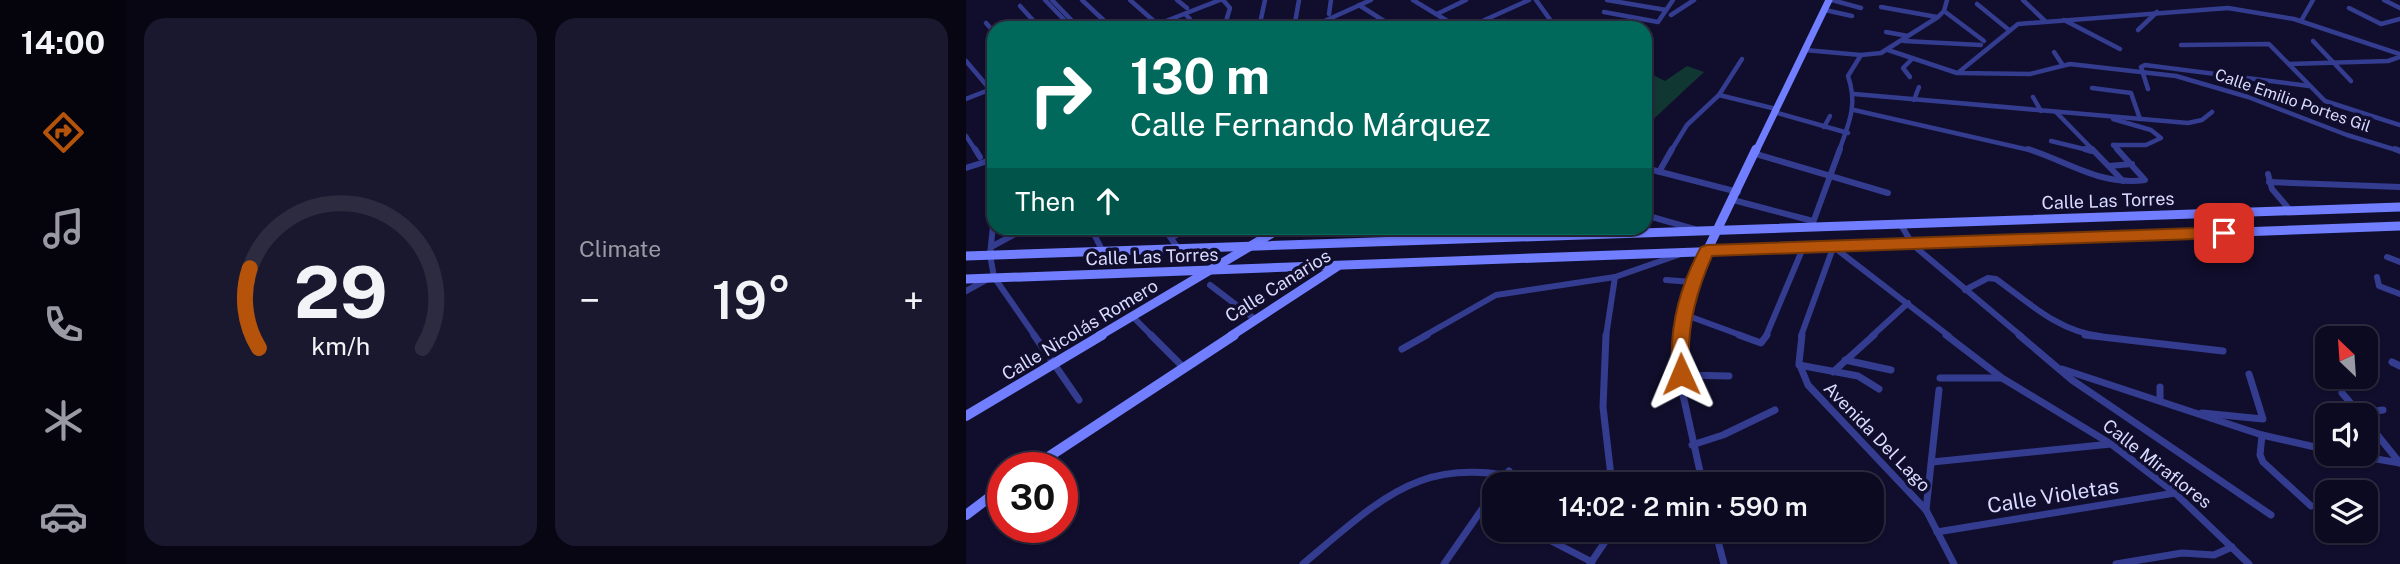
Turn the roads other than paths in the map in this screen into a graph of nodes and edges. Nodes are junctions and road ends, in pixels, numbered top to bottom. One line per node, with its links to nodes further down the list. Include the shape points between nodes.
1 (1045, 0): 46 (street)
2 (1052, 0): 47 (street)
3 (1082, 0): 48 (street)
4 (1130, 0): 49 (street)
5 (1177, 0): 34 (street)
6 (1209, 0): 34 (street)
7 (1221, 0): 34 (street); 53 (street, via 1230,8)
8 (1265, 0): 54 (street)
9 (1299, 0): 55 (street)
10 (1331, 0): 39 (street)
11 (1371, 0): 26 (street)
12 (1414, 0): 40 (street)
13 (1466, 0): 40 (street)
14 (1530, 0): 59 (street)
15 (1536, 0): 60 (street)
16 (1607, 0): 38 (street)
17 (1673, 0): 38 (street)
18 (1694, 0): 38 (street)
19 (1831, 0): 29 (street); 33 (main road)
20 (1945, 0): 35 (street)
21 (2023, 0): 61 (street)
22 (2233, 0): 30 (street)
23 (2313, 0): 62 (street)
24 (2384, 0): 32 (street)
25 (1978, 4): 64 (street)
26 (1359, 5): 56 (street); 57 (street)
27 (1020, 6): 45 (street)
28 (1881, 7): 42 (street)
29 (1861, 8)
30 (2233, 8): 37 (street); 62 (street)
31 (2350, 8): 43 (street, via 2381,24)
32 (2400, 8)
33 (1825, 10): 41 (street); 73 (main road)
34 (1186, 11): 50 (street); 51 (street); 52 (street)
35 (1944, 11): 42 (street); 69 (street, via 1983,43)
36 (1604, 12): 38 (street, via 1658,22)
37 (2158, 12): 44 (street); 63 (street)
38 (1669, 13)
39 (1329, 14)
40 (1437, 14): 58 (street)
41 (1852, 16)
42 (1938, 17): 68 (street)
43 (2400, 19)
44 (2064, 20): 61 (street); 72 (street)
45 (1034, 21)
46 (1065, 21)
47 (1072, 21)
48 (1104, 21)
49 (1154, 21)
50 (1158, 21)
51 (1164, 21)
52 (1190, 21)
53 (1226, 21)
54 (1260, 21)
55 (1295, 21)
56 (1325, 21)
57 (1384, 21)
58 (1448, 21)
59 (1483, 21)
60 (1551, 21)
61 (2045, 21): 64 (street, via 2018,23)
62 (2301, 21): 77 (street)
63 (2145, 24): 65 (street); 67 (street)
64 (2009, 30): 84 (street)
65 (2138, 30)
66 (1886, 32): 68 (street)
67 (2146, 32)
68 (1908, 36): 69 (street)
69 (1902, 41): 74 (street)
70 (2313, 41): 81 (street)
71 (2181, 45): 82 (street, via 2265,43)
72 (2120, 49)
73 (1805, 50): 76 (street); 101 (main road)
74 (1888, 50): 76 (street); 79 (street, Calle Emilio Portes Gil)
75 (2054, 51): 83 (street)
76 (1861, 55): 96 (street, via 1848,76)
77 (2400, 56): 81 (street, via 2388,61)
78 (1742, 59): 97 (street)
79 (1912, 59): 86 (street, Calle Emilio Portes Gil); 88 (street, via 1903,68)
80 (966, 61): 90 (street)
81 (2333, 63): 82 (street); 89 (street)
82 (2289, 64): 92 (street)
83 (2062, 65): 85 (street, Calle Emilio Portes Gil); 87 (street, Calle Emilio Portes Gil, via 2030,74)
84 (1969, 66): 86 (street); 87 (street)
85 (2143, 67): 92 (street); 95 (street); 115 (street, Calle Emilio Portes Gil, via 2219,87)
86 (1957, 74): 87 (street, Calle Emilio Portes Gil)
87 (1983, 74)
88 (1910, 77)
89 (2351, 81)
90 (987, 84)
91 (1919, 87): 100 (street)
92 (2311, 87): 109 (street, via 2329,103)
93 (2092, 88): 108 (street, via 2131,93)
94 (987, 89): 98 (street)
95 (2148, 89)
96 (1854, 94): 100 (street); 102 (street)
97 (1719, 95): 101 (street); 123 (street, via 1687,125)
98 (966, 97)
99 (2034, 97): 103 (street)
100 (1914, 100): 103 (street)
101 (1775, 110): 110 (street); 116 (main road)
102 (1854, 110): 111 (street); 126 (street, via 2018,147 2082,173)
103 (2041, 111): 104 (street)
104 (2056, 112): 107 (street); 114 (street)
105 (2212, 112): 108 (street, via 2194,123)
106 (1830, 116): 110 (street)
107 (2111, 118): 108 (street); 119 (street, via 2160,135 2159,142 2146,145 2113,145)
108 (2140, 119)
109 (2400, 125)
110 (1824, 127): 111 (street)
111 (1848, 133): 125 (street)
112 (966, 136): 117 (street)
113 (2051, 141): 114 (street)
114 (2094, 151): 120 (street)
115 (2400, 151)
116 (1755, 154): 125 (street); 129 (main road)
117 (980, 157)
118 (987, 161): 121 (street)
119 (2132, 164): 120 (street); 126 (street, via 2146,180)
120 (2109, 166): 126 (street)
121 (966, 168)
122 (1652, 170): 123 (street)
123 (1658, 172): 129 (street)
124 (2268, 174): 127 (street)
125 (1831, 177): 130 (street); 135 (street)
126 (2123, 181)
127 (2269, 182): 128 (street); 133 (street)
128 (2400, 187)
129 (1738, 192): 131 (main road)
130 (1888, 192)
131 (1734, 200): 135 (street); 138 (main road)
132 (2400, 207): 133 (main road, Calle Las Torres)
133 (2290, 210): 136 (main road, Calle Las Torres)
134 (1652, 217): 139 (street)
135 (1812, 224): 136 (main road, Calle Las Torres); 138 (main road)
136 (1901, 225): 151 (street)
137 (2400, 226): 151 (main road, Calle Las Torres)
138 (1717, 231): 139 (main road); 158 (main road)
139 (1702, 232): 140 (main road)
140 (1652, 233)
141 (992, 235): 156 (street)
142 (1012, 235): 156 (street)
143 (1094, 235): 159 (street)
144 (1169, 235): 150 (street)
145 (1176, 235): 150 (street)
146 (1265, 235): 152 (main road, Calle Nicolás Romero)
147 (1525, 235): 149 (main road)
148 (1599, 235): 149 (main road)
149 (1531, 237): 152 (main road, Calle Las Torres)
150 (1171, 238): 155 (street)
151 (1913, 246): 154 (main road, Calle Las Torres); 172 (street)
152 (1247, 247): 155 (main road, Calle Las Torres); 164 (main road, Calle Nicolás Romero)
153 (1803, 248): 154 (main road, Calle Las Torres); 158 (main road, Calle Canarios); 176 (street, via 1761,343)
154 (1834, 248): 175 (street, Calle Miraflores); 183 (street, via 1801,337)
155 (1179, 250): 159 (main road, Calle Las Torres)
156 (991, 251): 159 (main road, Calle Las Torres); 160 (main road, Calle Las Torres); 167 (street)
157 (1689, 251): 158 (main road, Calle Canarios); 163 (main road, Calle Canarios); 165 (street)
158 (1707, 251): 170 (street)
159 (1103, 252)
160 (966, 256)
161 (2386, 257): 162 (street)
162 (2400, 262)
163 (1338, 265): 164 (main road, Calle Las Torres); 178 (main road, Calle Canarios)
164 (1209, 271): 167 (main road, Calle Las Torres); 177 (main road, Calle Nicolás Romero)
165 (1615, 277): 179 (street, via 1496,295); 216 (street, via 1601,385)
166 (2377, 277): 174 (street, via 2382,288)
167 (991, 278): 168 (main road, Calle Las Torres); 173 (street); 182 (street)
168 (966, 279)
169 (1666, 280): 170 (street)
170 (1692, 282): 176 (street)
171 (1210, 285): 178 (street)
172 (1965, 290): 180 (street, via 1988,278 1996,279 2079,334); 185 (street)
173 (966, 291)
174 (2400, 294)
175 (1908, 303): 181 (street); 192 (street, Calle Miraflores)
176 (1683, 314): 188 (street)
177 (1133, 317): 182 (main road, Calle Nicolás Romero); 184 (street)
178 (1256, 320): 184 (main road, Calle Canarios)
179 (1402, 349)
180 (2222, 351)
181 (1845, 360): 186 (street); 187 (street)
182 (1055, 363): 197 (street); 204 (main road, Calle Nicolás Romero)
183 (1799, 365): 187 (street); 222 (street, Avenida Del Lago, via 1816,397)
184 (1184, 368): 210 (main road, Calle Canarios)
185 (2059, 368): 198 (street); 223 (street)
186 (1891, 370)
187 (1833, 372): 194 (street, via 1858,376)
188 (1681, 374): 190 (street); 208 (street)
189 (2249, 374): 203 (street, via 2262,420 2220,412)
190 (1730, 376)
191 (1940, 378): 192 (street)
192 (2002, 378): 207 (street, Calle Miraflores)
193 (2160, 387): 198 (street)
194 (1879, 389)
195 (1939, 390): 212 (street)
196 (2342, 393): 199 (street)
197 (1079, 400)
198 (2160, 400): 203 (street)
199 (2351, 403)
200 (1775, 410): 208 (street)
201 (2383, 410): 202 (street)
202 (2378, 411)
203 (2196, 413): 205 (street)
204 (966, 416)
205 (2262, 435): 209 (street); 220 (street, via 2263,462)
206 (2378, 436): 213 (street)
207 (2110, 444): 212 (street); 218 (street, Calle Miraflores)
208 (1692, 445): 217 (street)
209 (2315, 447)
210 (1055, 452)
211 (2378, 459): 213 (street)
212 (1932, 462): 222 (street)
213 (2400, 463)
214 (1509, 471): 215 (street); 231 (street, via 1459,470 1408,483)
215 (1512, 472)
216 (1609, 472)
217 (1699, 472)
218 (2175, 494): 225 (street, Calle Violetas); 229 (street, Calle Miraflores)
219 (987, 499): 224 (main road)
220 (2311, 506)
221 (1482, 509): 232 (street)
222 (1926, 510): 225 (street, Avenida Del Lago)
223 (2271, 514)
224 (966, 515)
225 (1937, 532): 234 (street, Avenida Del Lago)
226 (1552, 542): 230 (street)
227 (1605, 542): 230 (street)
228 (1718, 542): 233 (street)
229 (2232, 547): 235 (street, via 2214,555 2182,553); 236 (street, Calle Miraflores)
230 (1591, 563)
231 (1303, 564)
232 (1444, 564)
233 (1724, 564)
234 (1954, 564)
235 (2116, 564)
236 (2249, 564)

